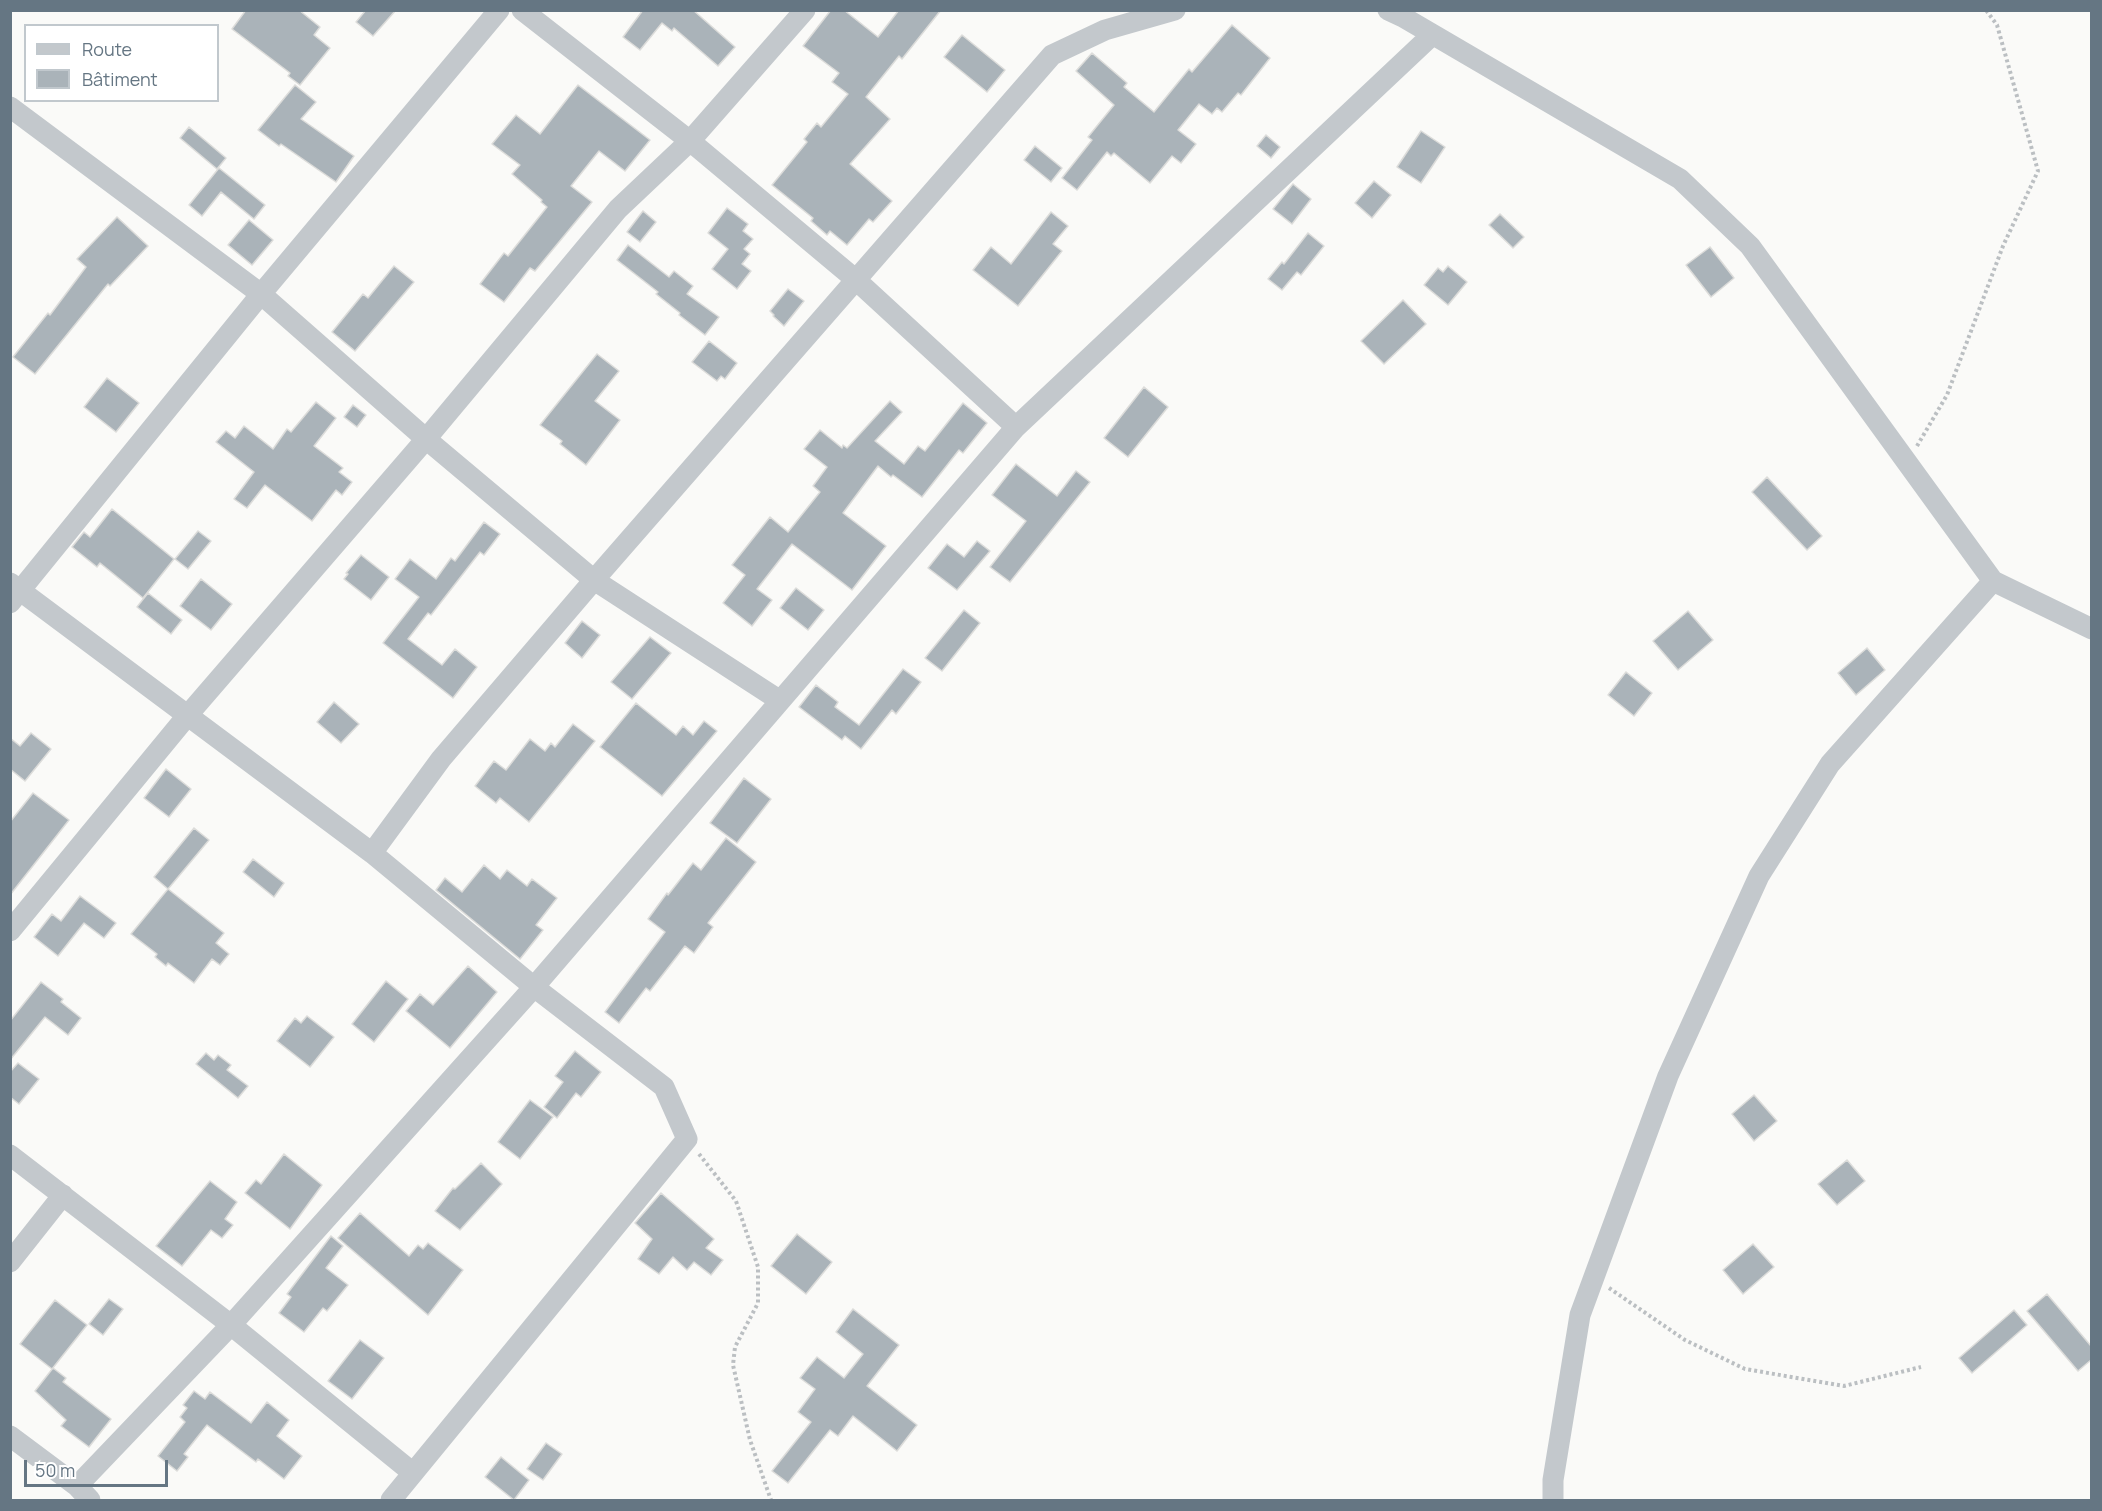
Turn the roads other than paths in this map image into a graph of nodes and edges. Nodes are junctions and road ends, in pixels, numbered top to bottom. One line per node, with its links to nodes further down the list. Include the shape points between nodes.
1 (499, 10): 10 (street)
2 (522, 10): 8 (street)
3 (805, 10): 8 (street)
4 (1175, 10): 9 (street, via 1105,30 1052,55)
5 (1388, 10): 6 (street)
6 (1432, 35): 11 (street); 14 (street, via 1680,179 1750,246)
7 (10, 107): 10 (street)
8 (690, 141): 9 (street); 12 (street, via 618,209)
9 (855, 279): 11 (street); 13 (street)
10 (261, 294): 12 (street); 15 (street)
11 (1016, 427): 17 (street)
12 (426, 439): 13 (street); 18 (street)
13 (594, 580): 17 (street); 19 (street, via 441,759)
14 (1993, 581): 16 (street); 30 (street, via 1830,764 1759,876 1668,1076 1580,1315)
15 (14, 592): 18 (street)
16 (2091, 629)
17 (779, 700): 21 (street)
18 (188, 716): 19 (street); 20 (street)
19 (372, 853): 21 (street)
20 (10, 931)
21 (534, 987): 25 (street); 27 (street, via 664,1087 687,1139)
22 (10, 1155): 23 (street)
23 (63, 1195): 24 (street); 25 (street)
24 (10, 1262)
25 (231, 1325): 27 (street); 28 (street)
26 (10, 1436): 28 (street)
27 (413, 1473): 29 (street)
28 (83, 1493)
29 (391, 1500)
30 (1553, 1500)

